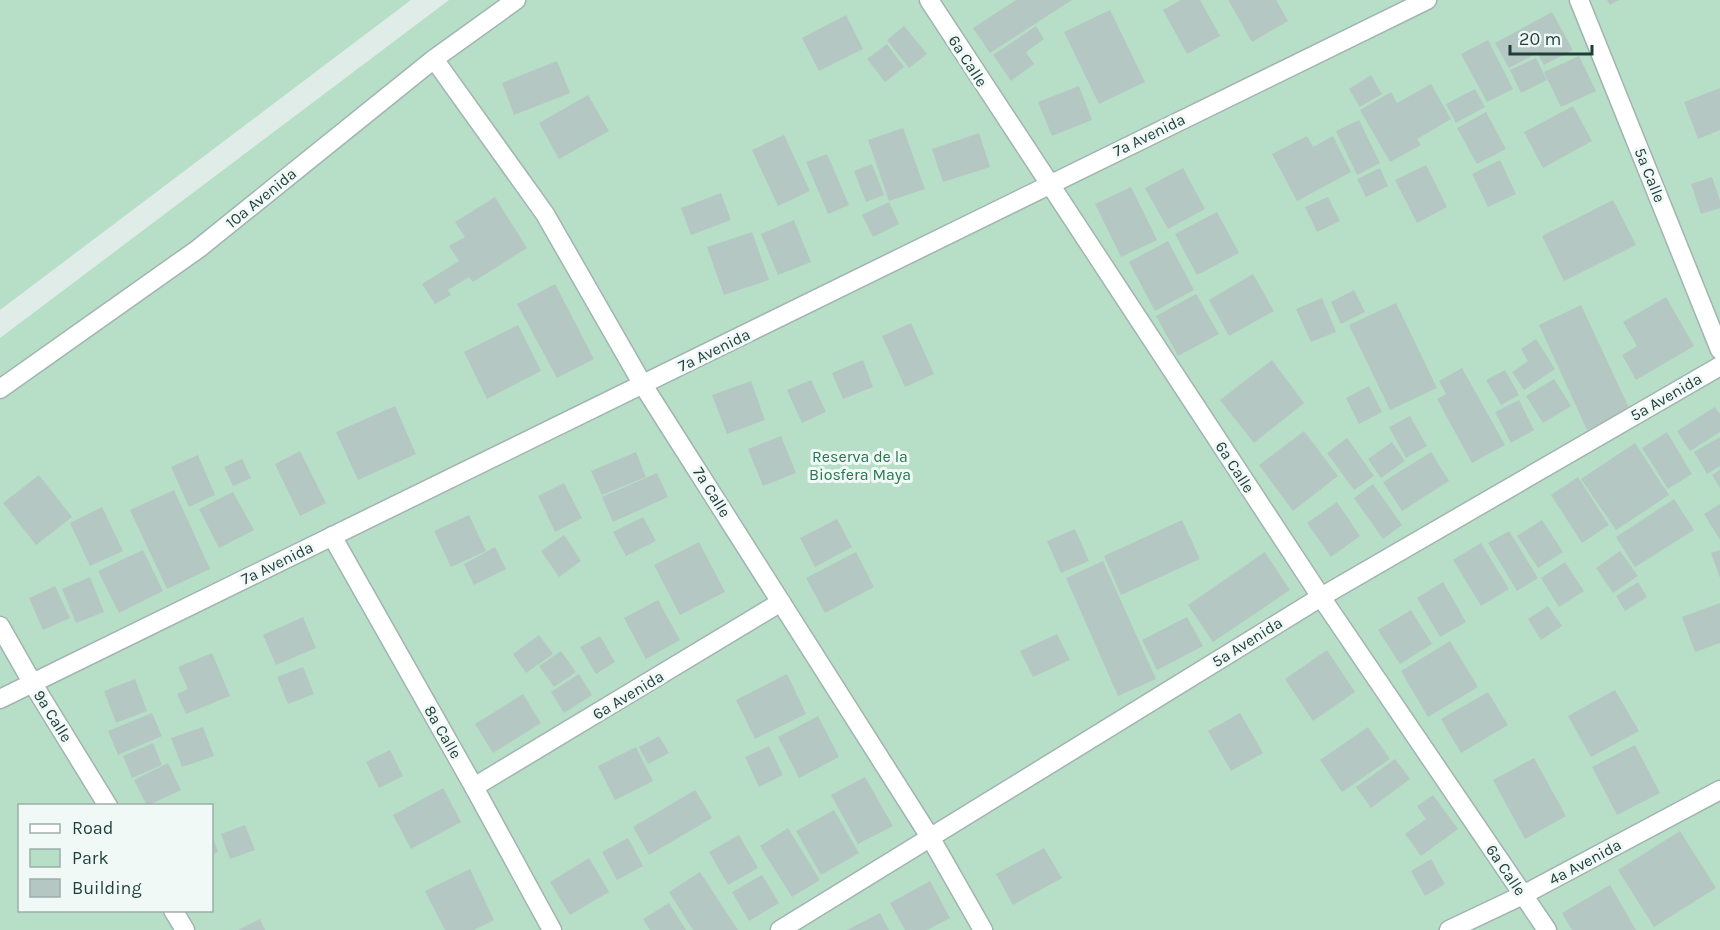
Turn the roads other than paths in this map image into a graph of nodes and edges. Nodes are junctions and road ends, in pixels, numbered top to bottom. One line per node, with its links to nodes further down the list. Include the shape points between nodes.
1 (516, 0): 5 (street, 10a Avenida)
2 (929, 0): 6 (street, 6a Calle)
3 (1427, 0): 6 (street, 7a Avenida)
4 (1579, 0): 7 (street, 5a Calle)
5 (434, 59): 9 (street, 7a Calle, via 545,214); 10 (street, 10a Avenida, via 198,249)
6 (1049, 184): 9 (street, 7a Avenida); 12 (street, 6a Calle)
7 (1720, 350)
8 (1720, 366): 12 (street, 5a Avenida)
9 (643, 385): 11 (street, 7a Avenida); 13 (street, 7a Calle)
10 (0, 389)
11 (332, 536): 15 (street, 7a Avenida); 17 (street, 8a Calle)
12 (1321, 597): 20 (street, 5a Avenida); 21 (street, 6a Calle)
13 (781, 602): 17 (street, 6a Avenida); 20 (street, 7a Calle)
14 (0, 626): 15 (street, 9a Calle)
15 (33, 684): 16 (street, 7a Avenida); 19 (street, 9a Calle)
16 (0, 699)
17 (474, 787): 24 (street, 8a Calle)
18 (1720, 790): 21 (street, 4a Avenida)
19 (107, 804)
20 (930, 837): 25 (street, 5a Avenida); 26 (street, 7a Calle)
21 (1523, 895): 27 (street, 4a Avenida); 28 (street, 6a Calle)
22 (174, 912): 23 (street)
23 (185, 930)
24 (552, 930)
25 (780, 930)
26 (983, 930)
27 (1449, 930)
28 (1547, 930)

